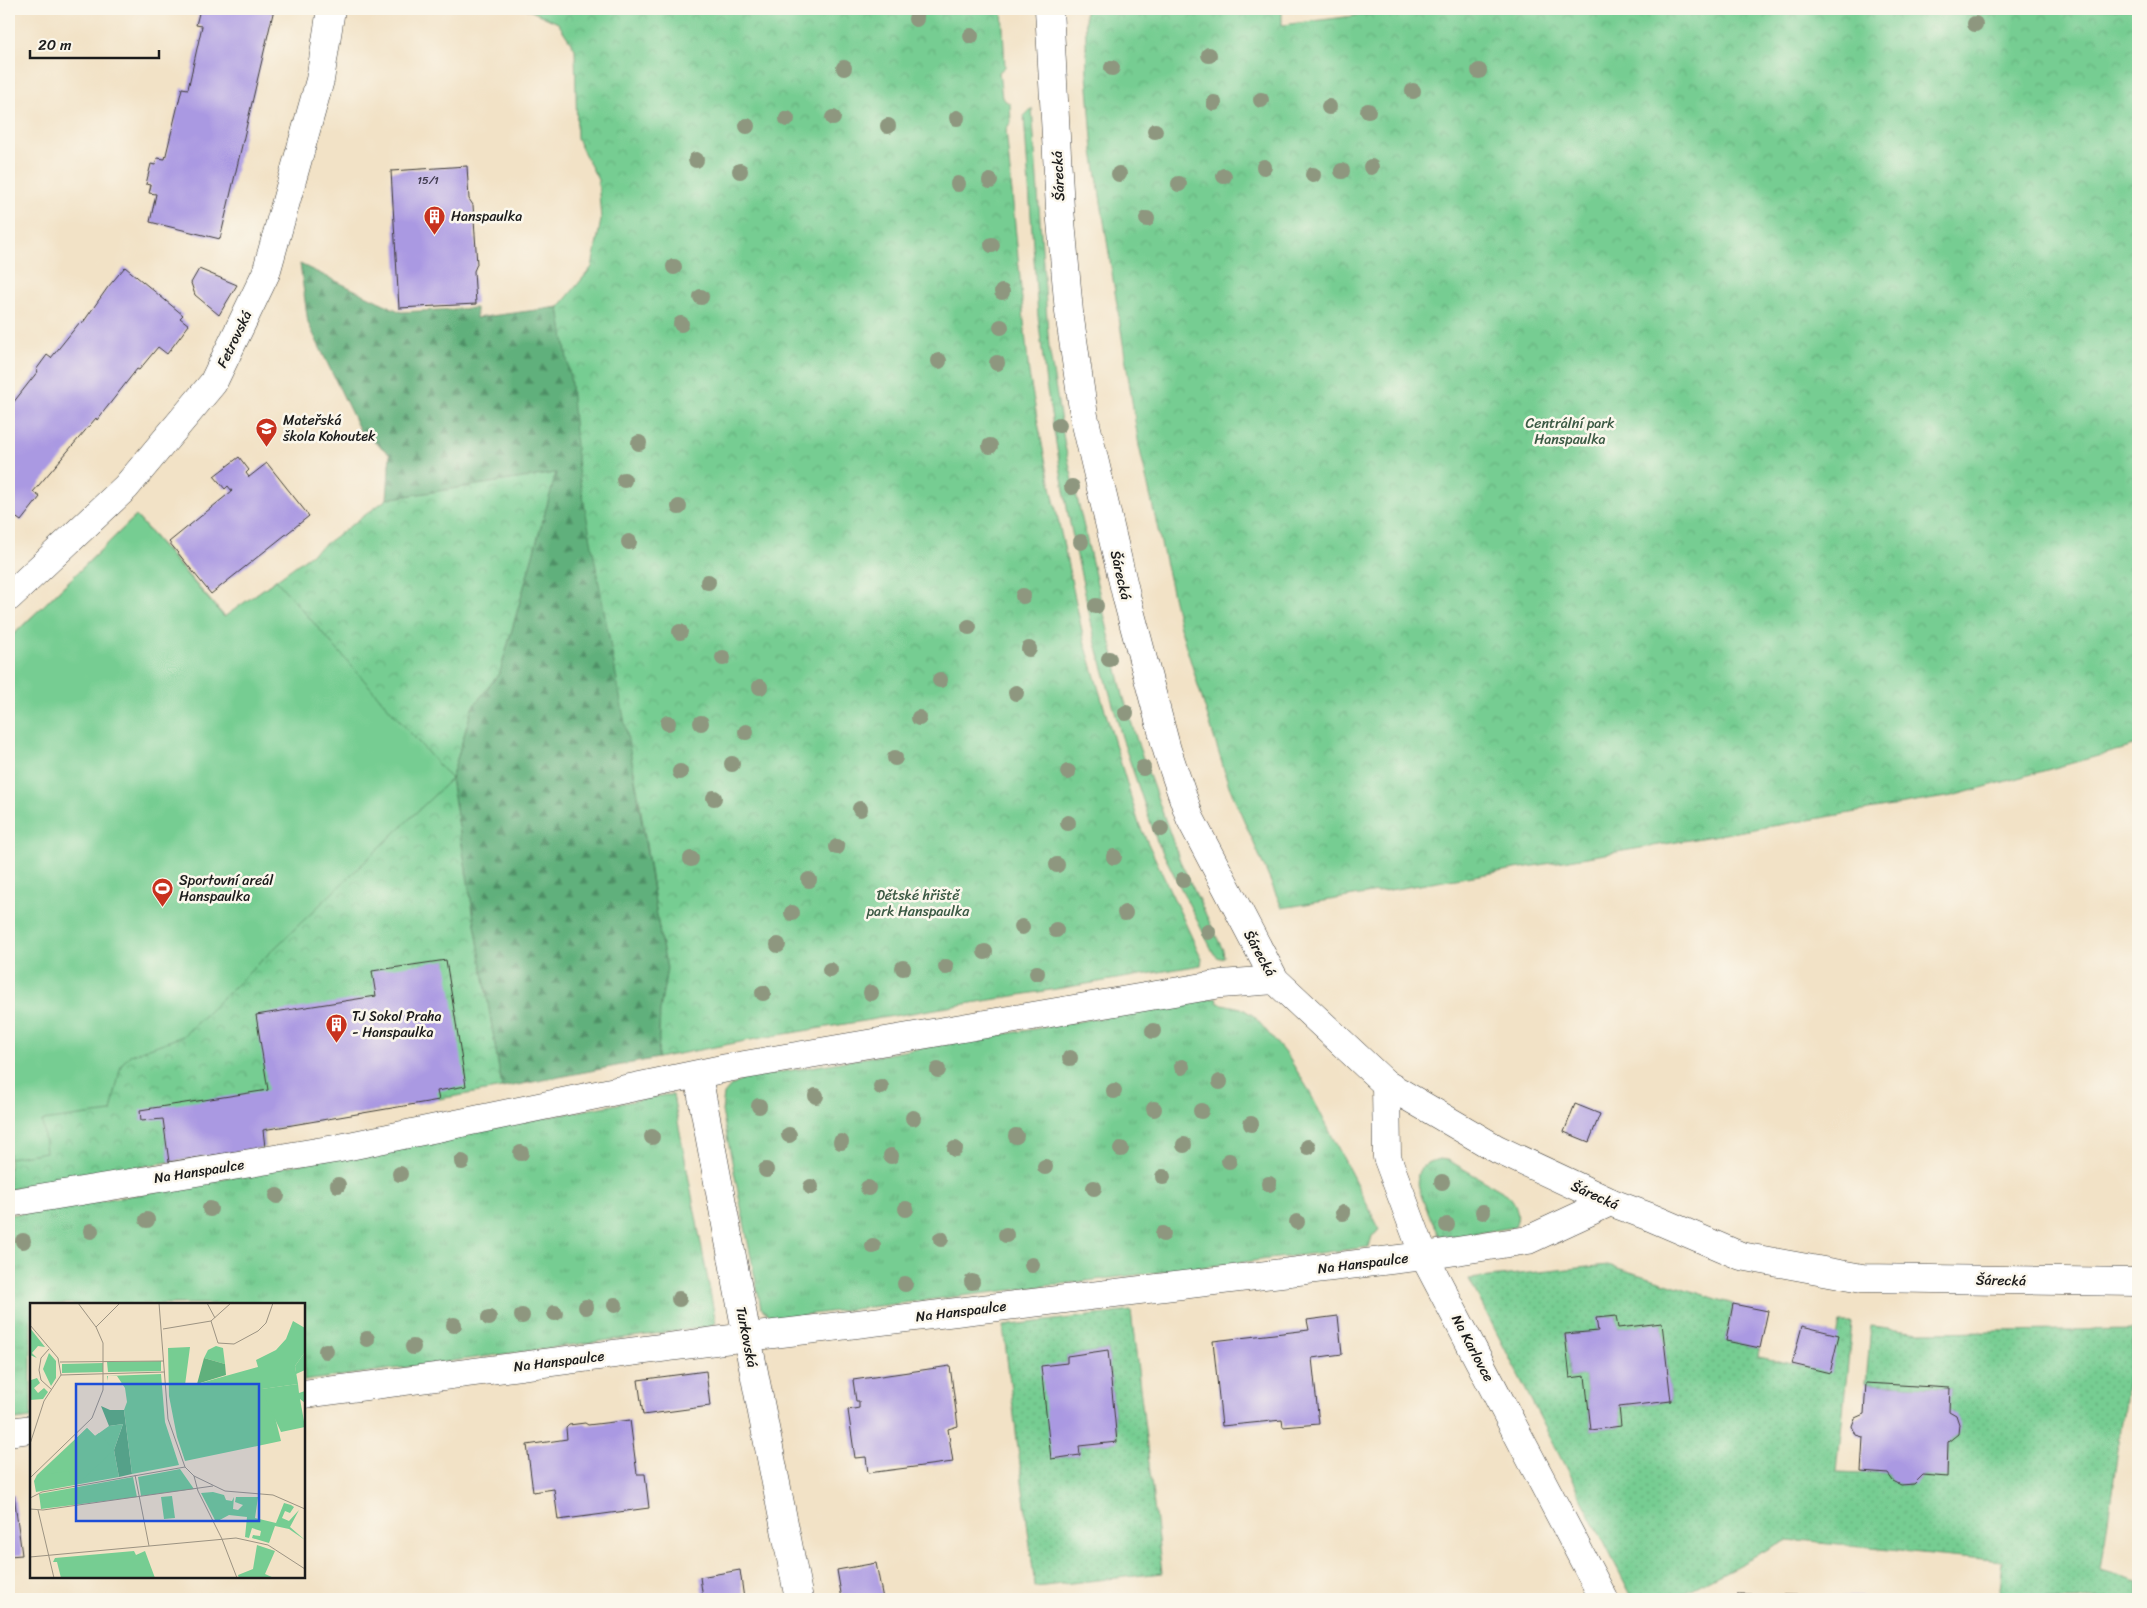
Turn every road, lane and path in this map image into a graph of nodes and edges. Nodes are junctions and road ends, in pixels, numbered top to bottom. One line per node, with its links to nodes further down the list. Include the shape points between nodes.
1 (331, 9): 3 (street, Fetrovská, via 320,80 266,273 213,383 126,487)
2 (1049, 9): 4 (street, Šárecká, via 1069,312 1084,416 1126,599 1190,818)
3 (9, 597)
4 (1275, 980): 5 (street, Na Hanspaulce, via 1221,984); 6 (street, Šárecká)
5 (698, 1075): 8 (street, Na Hanspaulce, via 335,1149); 11 (street, Turkovská)
6 (1386, 1084): 7 (street, Šárecká, via 1497,1149); 9 (street, Na Karlovce, via 1387,1157)
7 (1610, 1202): 9 (street, Na Hanspaulce, via 1528,1240); 10 (street, Šárecká, via 1741,1256 1862,1278)
8 (9, 1203)
9 (1424, 1256): 11 (street, Na Hanspaulce); 16 (street, Na Karlovce)
10 (2138, 1282)
11 (747, 1337): 12 (street, Na Hanspaulce); 15 (street, Turkovská)
12 (305, 1394)
13 (30, 1429): 14 (street)
14 (9, 1432)
15 (799, 1599)
16 (1604, 1599)

